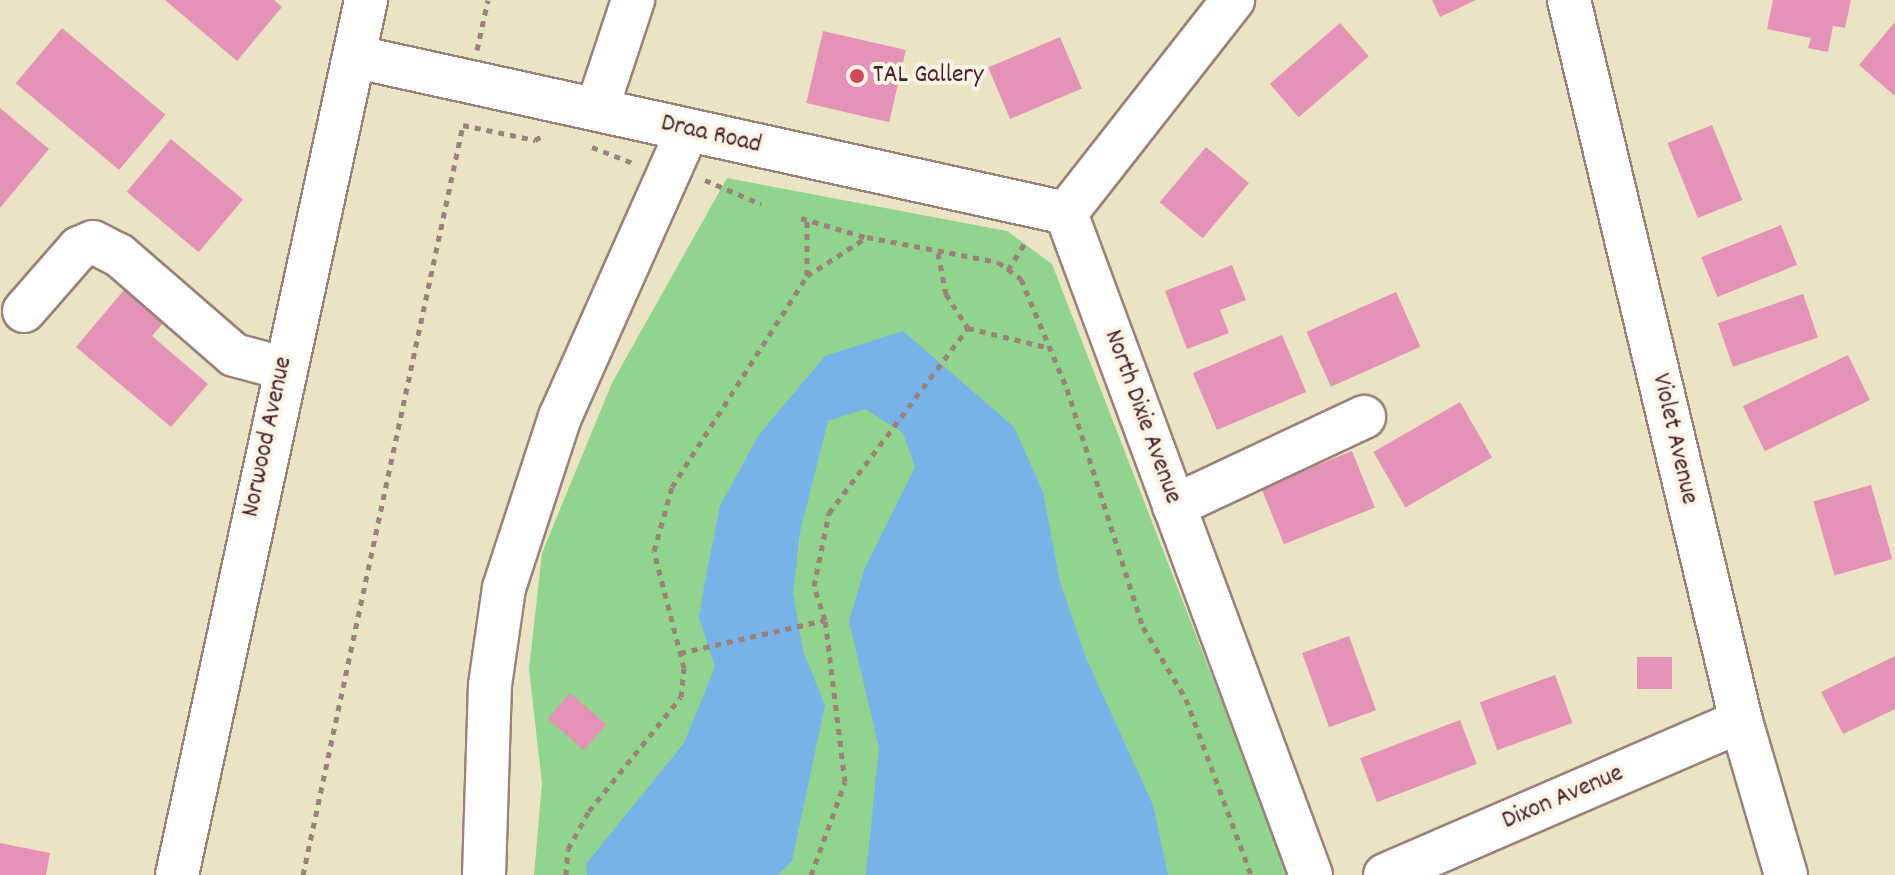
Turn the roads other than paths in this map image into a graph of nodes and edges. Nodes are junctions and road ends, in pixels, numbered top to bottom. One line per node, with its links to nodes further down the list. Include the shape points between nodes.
1 (366, 0): 5 (street, Norwood Avenue)
2 (633, 0): 6 (street)
3 (1233, 0): 8 (street)
4 (1569, 0): 13 (street, Violet Avenue)
5 (357, 57): 6 (street, Draa Road); 10 (street, Norwood Avenue)
6 (587, 124): 7 (street, Draa Road)
7 (688, 130): 8 (street, Draa Road); 15 (street, via 560,417 504,588 490,685)
8 (1066, 213): 12 (street, North Dixie Avenue)
9 (24, 311): 10 (street, via 79,248 93,242 119,255 234,355)
10 (283, 368): 14 (street, Norwood Avenue)
11 (1364, 417): 12 (street)
12 (1174, 506): 16 (street, North Dixie Avenue)
13 (1741, 721): 17 (street, Dixon Avenue); 18 (street, Violet Avenue)
14 (177, 875)
15 (484, 875)
16 (1311, 875)
17 (1385, 875)
18 (1786, 875)

